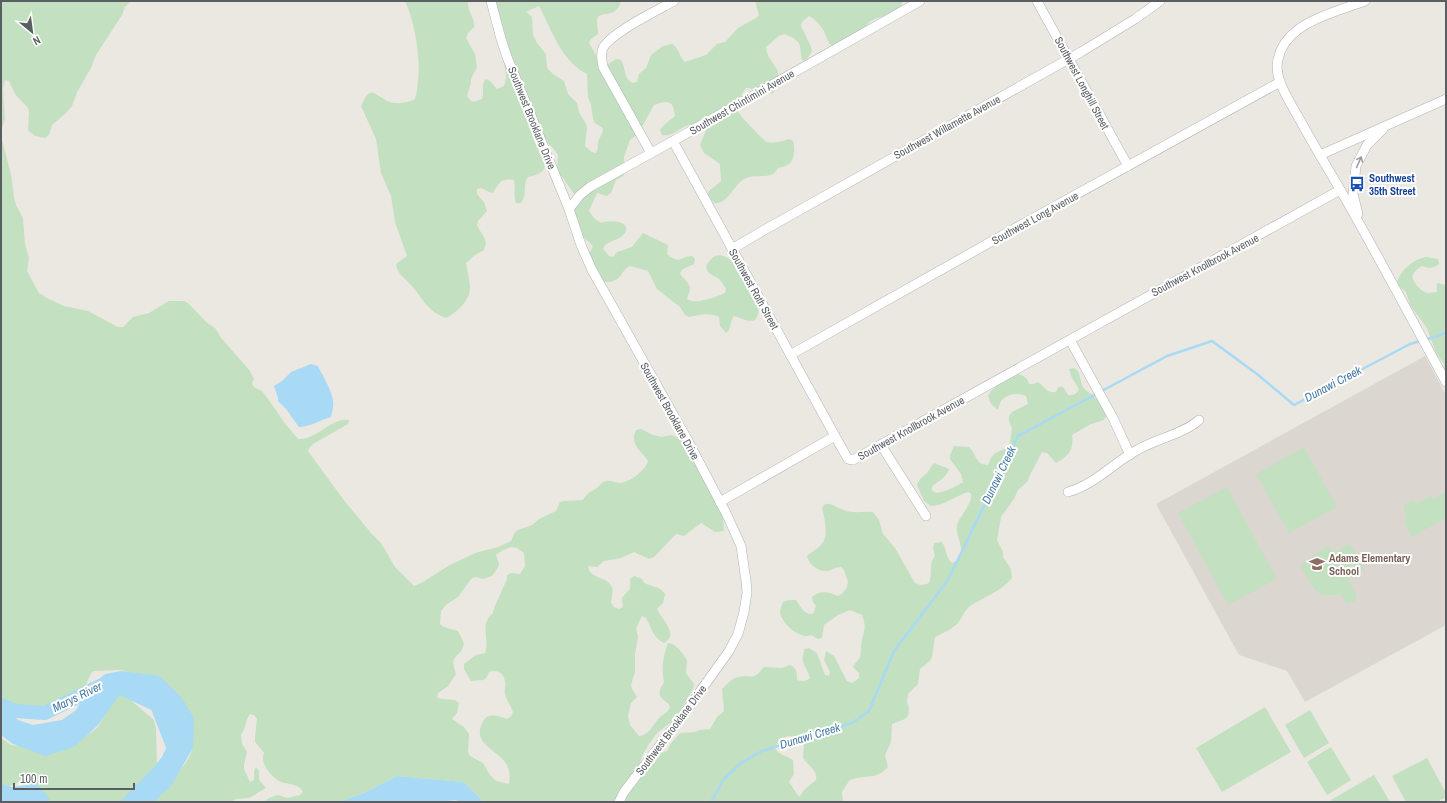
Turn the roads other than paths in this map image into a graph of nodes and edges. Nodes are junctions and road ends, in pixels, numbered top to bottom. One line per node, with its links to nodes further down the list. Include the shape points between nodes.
1 (491, 1): 16 (street, Southwest Brooklane Drive, via 507,56)
2 (674, 1): 12 (street, via 611,38 602,53 603,67)
3 (920, 1): 11 (street, Southwest Chintimini Avenue)
4 (1037, 1): 7 (street, Southwest Longhill Street)
5 (1160, 1): 7 (street, Southwest Willamette Avenue)
6 (1365, 1): 8 (street, via 1306,24 1290,35 1279,56 1277,67)
7 (1069, 59): 14 (street, Southwest Longhill Street); 18 (street, Southwest Willamette Avenue, via 766,228)
8 (1280, 82): 13 (street); 14 (street, Southwest Long Avenue)
9 (1446, 99): 10 (street)
10 (1388, 125): 13 (street); 17 (street, one-way to 10, via 1353,194 1356,166 1367,145)
11 (673, 141): 12 (street, Southwest Chintimini Avenue); 18 (street, Southwest Roth Street)
12 (651, 153): 16 (street, Southwest Chintimini Avenue, via 590,187)
13 (1320, 155): 15 (street)
14 (1128, 166): 20 (street, Southwest Long Avenue)
15 (1340, 190): 17 (street); 19 (street, Southwest Knollbrook Avenue)
16 (569, 209): 27 (street, Southwest Brooklane Drive, via 592,270)
17 (1361, 227): 21 (street)
18 (732, 250): 20 (street, Southwest Roth Street)
19 (1070, 340): 24 (street, Southwest Knollbrook Avenue); 25 (street, via 1113,418)
20 (790, 355): 23 (street, Southwest Roth Street)
21 (1446, 382)
22 (1199, 420): 25 (street, via 1186,429 1137,449)
23 (835, 436): 24 (street, Southwest Knollbrook Avenue, via 850,460 855,460); 27 (street)
24 (881, 445): 28 (street)
25 (1130, 455): 26 (street, via 1088,484)
26 (1068, 492)
27 (720, 502): 29 (street, Southwest Brooklane Drive, via 741,546 744,561 747,593 738,634 707,683)
28 (926, 516)
29 (619, 802)

